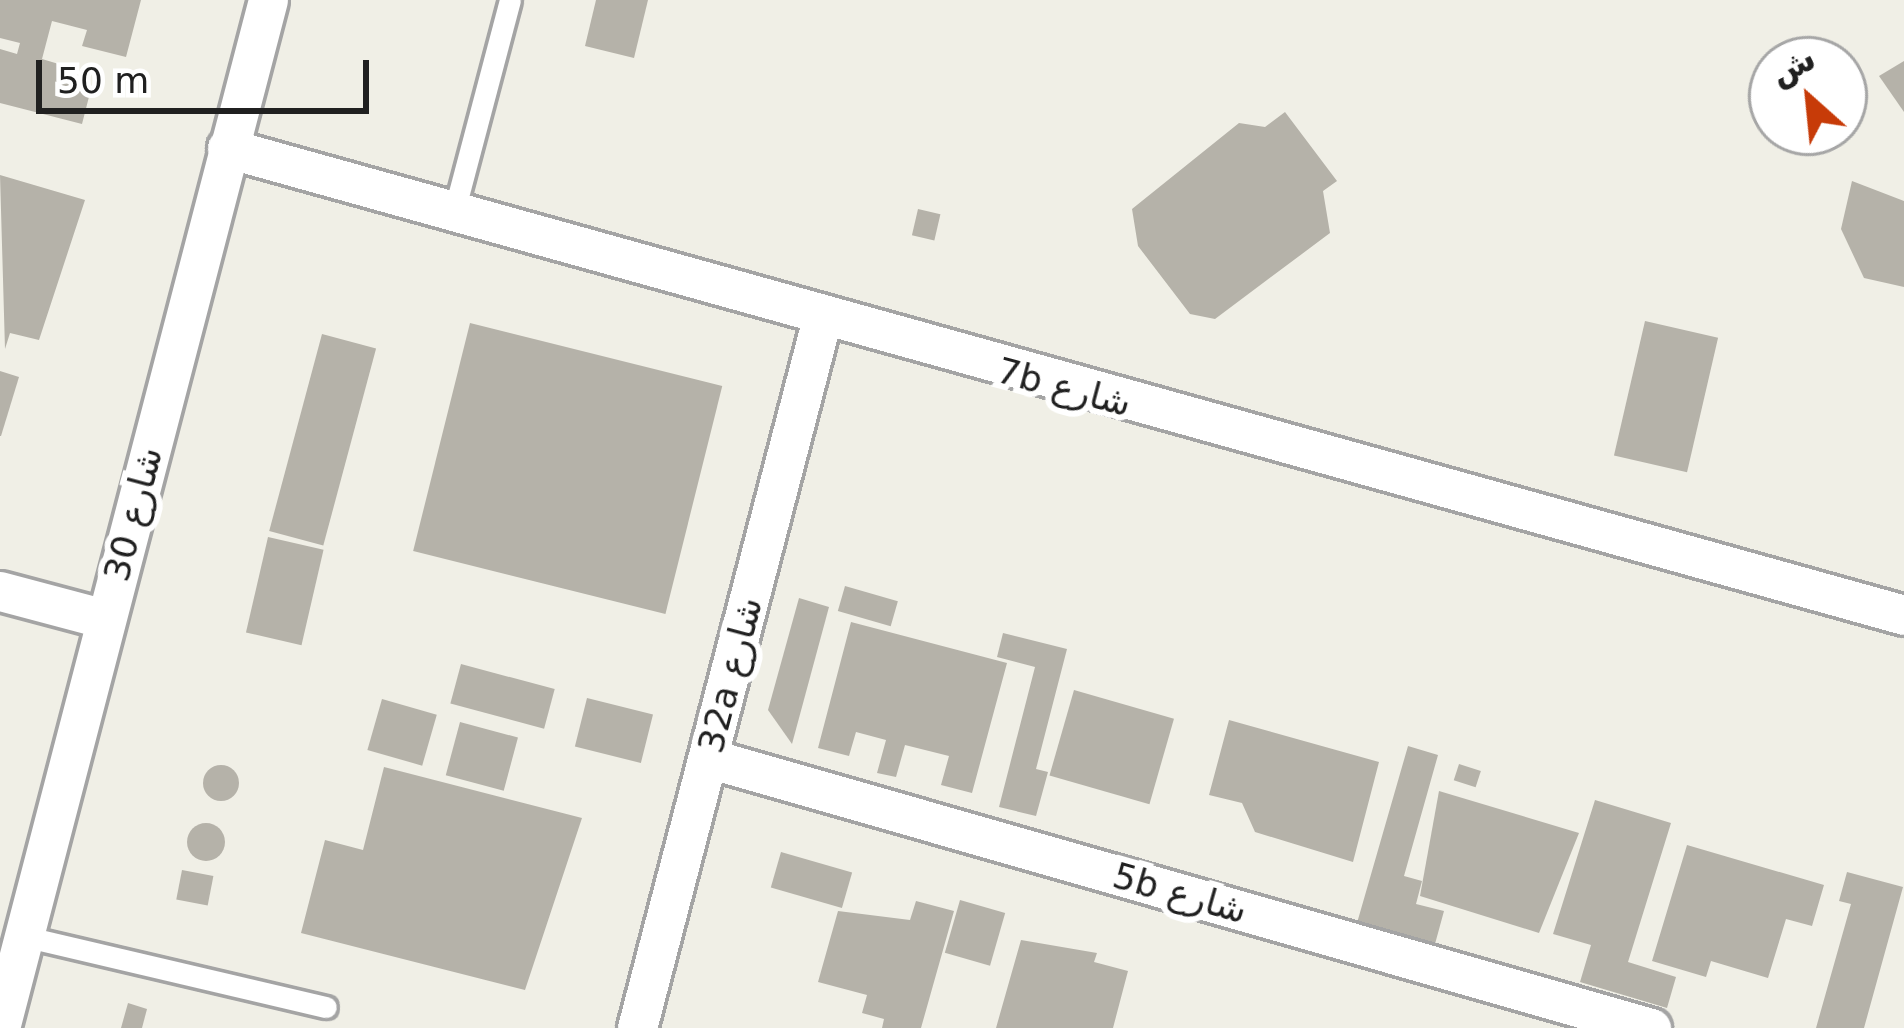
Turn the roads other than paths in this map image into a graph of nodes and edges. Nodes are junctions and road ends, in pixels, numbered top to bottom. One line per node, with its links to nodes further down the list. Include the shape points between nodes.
1 (268, 0): 3 (street, شارع 30)
2 (510, 0): 4 (lane)
3 (227, 148): 4 (street, 7b شارع); 8 (street, شارع 30)
4 (455, 208): 5 (street, 7b شارع)
5 (821, 322): 7 (street, 7b شارع); 9 (street, 32a شارع)
6 (0, 591): 8 (street)
7 (1904, 615)
8 (105, 619): 10 (street, شارع 30)
9 (708, 758): 13 (street, 32a شارع); 14 (street, 5b شارع)
10 (23, 936): 11 (lane); 12 (street, شارع 30)
11 (326, 1007)
12 (0, 1028)
13 (637, 1028)
14 (1651, 1028)

